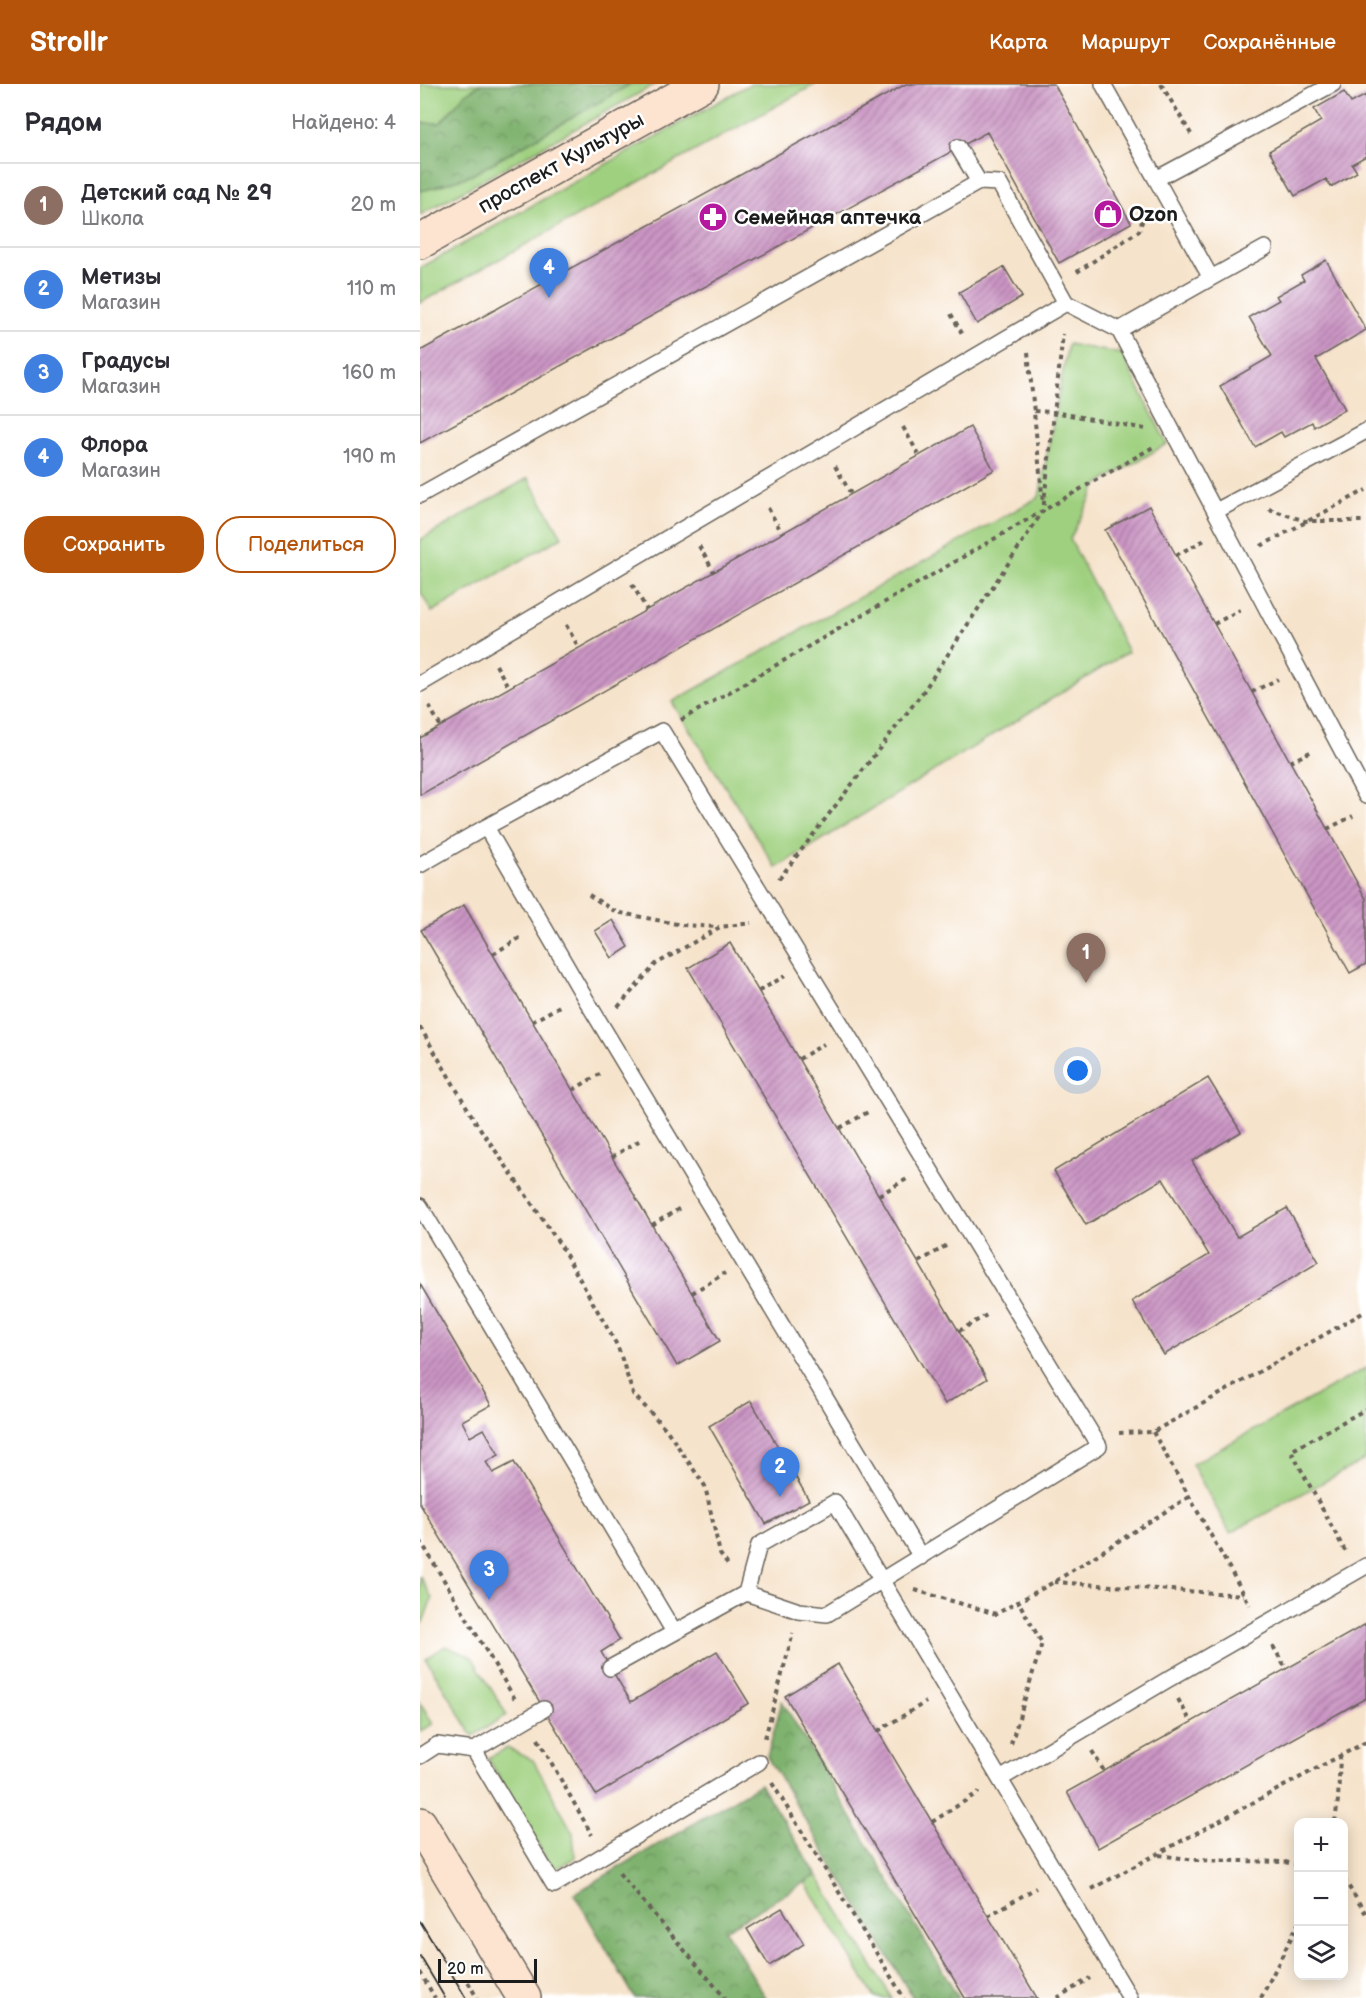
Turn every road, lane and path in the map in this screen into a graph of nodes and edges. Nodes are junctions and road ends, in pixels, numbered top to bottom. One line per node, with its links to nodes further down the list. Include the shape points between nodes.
1 (702, 84): 9 (street, проспект Культуры)
2 (1103, 84): 7 (lane)
3 (1161, 84): 5 (path, via 1191,136)
4 (1333, 84): 7 (lane)
5 (1202, 130)
6 (958, 147): 8 (lane)
7 (1156, 179): 11 (lane); 12 (path, via 1139,231)
8 (979, 182): 12 (lane, via 999,183); 25 (lane)
9 (420, 242)
10 (1265, 249): 11 (lane)
11 (1211, 278): 15 (lane)
12 (1056, 285): 13 (lane)
13 (1066, 303): 14 (lane); 15 (lane); 18 (path)
14 (1026, 327): 16 (lane); 17 (path)
15 (1119, 330): 20 (lane)
16 (891, 407): 21 (lane); 22 (path)
17 (1034, 411): 18 (path); 27 (path)
18 (1054, 412): 20 (path); 27 (path)
19 (1366, 431): 26 (lane)
20 (1175, 434): 27 (path); 28 (lane)
21 (824, 446): 24 (path); 34 (lane)
22 (919, 455)
23 (1366, 490): 29 (path)
24 (851, 494)
25 (420, 495)
26 (1244, 497): 28 (lane); 29 (path)
27 (1043, 511): 35 (path); 42 (path, via 923,692)
28 (1216, 511): 31 (lane)
29 (1305, 521): 30 (path); 33 (path)
30 (1365, 522)
31 (1225, 530): 32 (path); 33 (lane)
32 (1176, 555)
33 (1240, 557): 36 (lane)
34 (420, 684)
35 (663, 731): 38 (lane); 42 (lane)
36 (1366, 796)
37 (1356, 814): 39 (path)
38 (486, 827): 40 (lane); 44 (lane)
39 (1327, 829)
40 (420, 865)
41 (589, 895): 45 (path, via 616,912 682,926)
42 (765, 897): 43 (lane)
43 (779, 920): 45 (path); 55 (lane)
44 (542, 926): 46 (path); 47 (lane)
45 (720, 927): 49 (path, via 656,964)
46 (493, 954)
47 (582, 993): 48 (path); 49 (lane)
48 (532, 1022)
49 (602, 1026): 51 (lane)
50 (420, 1027): 75 (path, via 475,1121 561,1246 618,1347 633,1395 666,1429 705,1486 720,1554)
51 (622, 1061): 52 (path); 53 (lane)
52 (573, 1090)
53 (662, 1127): 54 (path); 56 (lane)
54 (612, 1157)
55 (929, 1166): 57 (path); 60 (lane)
56 (702, 1195): 59 (path); 62 (lane)
57 (879, 1195)
58 (420, 1206): 80 (lane)
59 (652, 1225)
60 (969, 1233): 61 (path); 64 (lane)
61 (918, 1262)
62 (743, 1263): 63 (path); 71 (lane)
63 (692, 1293)
64 (1011, 1300): 66 (path); 69 (lane)
65 (1366, 1311): 68 (path)
66 (959, 1331)
67 (1366, 1409): 72 (path, via 1291,1451)
68 (1153, 1432): 69 (path); 70 (path)
69 (1091, 1433): 71 (lane, via 1098,1446)
70 (1190, 1496): 74 (path); 76 (path)
71 (921, 1557): 73 (lane)
72 (1361, 1569): 79 (lane)
73 (883, 1580): 75 (lane, via 835,1502 759,1545); 77 (path, via 996,1614); 78 (lane, via 827,1614); 82 (lane)
74 (1054, 1582): 76 (path); 77 (path)
75 (746, 1593): 78 (lane); 80 (lane)
76 (1245, 1595): 79 (path)
77 (1018, 1601): 90 (path, via 1042,1643)
78 (799, 1611): 89 (path)
79 (1261, 1626): 90 (lane)
80 (674, 1632): 81 (lane)
81 (610, 1668)
82 (948, 1690): 84 (path); 90 (lane)
83 (544, 1709): 86 (lane)
84 (878, 1731)
85 (1366, 1742): 88 (path)
86 (474, 1750): 87 (lane, via 438,1745); 95 (lane, via 554,1885)
87 (420, 1756)
88 (1340, 1756): 91 (path); 94 (path)
89 (759, 1762): 95 (lane); 110 (path)
90 (1000, 1779): 92 (path); 97 (lane)
91 (1336, 1818)
92 (932, 1822)
93 (420, 1824): 108 (street)
94 (1157, 1854): 96 (path, via 1195,1860); 99 (path)
95 (604, 1855): 109 (path)
96 (1294, 1864)
97 (1057, 1875): 99 (lane); 101 (path)
98 (1348, 1885): 100 (path)
99 (1072, 1900): 103 (lane)
100 (1366, 1914)
101 (988, 1916)
102 (1298, 1926): 113 (path)
103 (1111, 1966): 111 (path); 112 (lane)
104 (420, 1972): 106 (path)
105 (468, 1982): 107 (path)
106 (435, 1998)
107 (477, 1998)
108 (524, 1998)
109 (725, 1998)
110 (904, 1998)
111 (1057, 1998)
112 (1130, 1998)
113 (1261, 1998)

